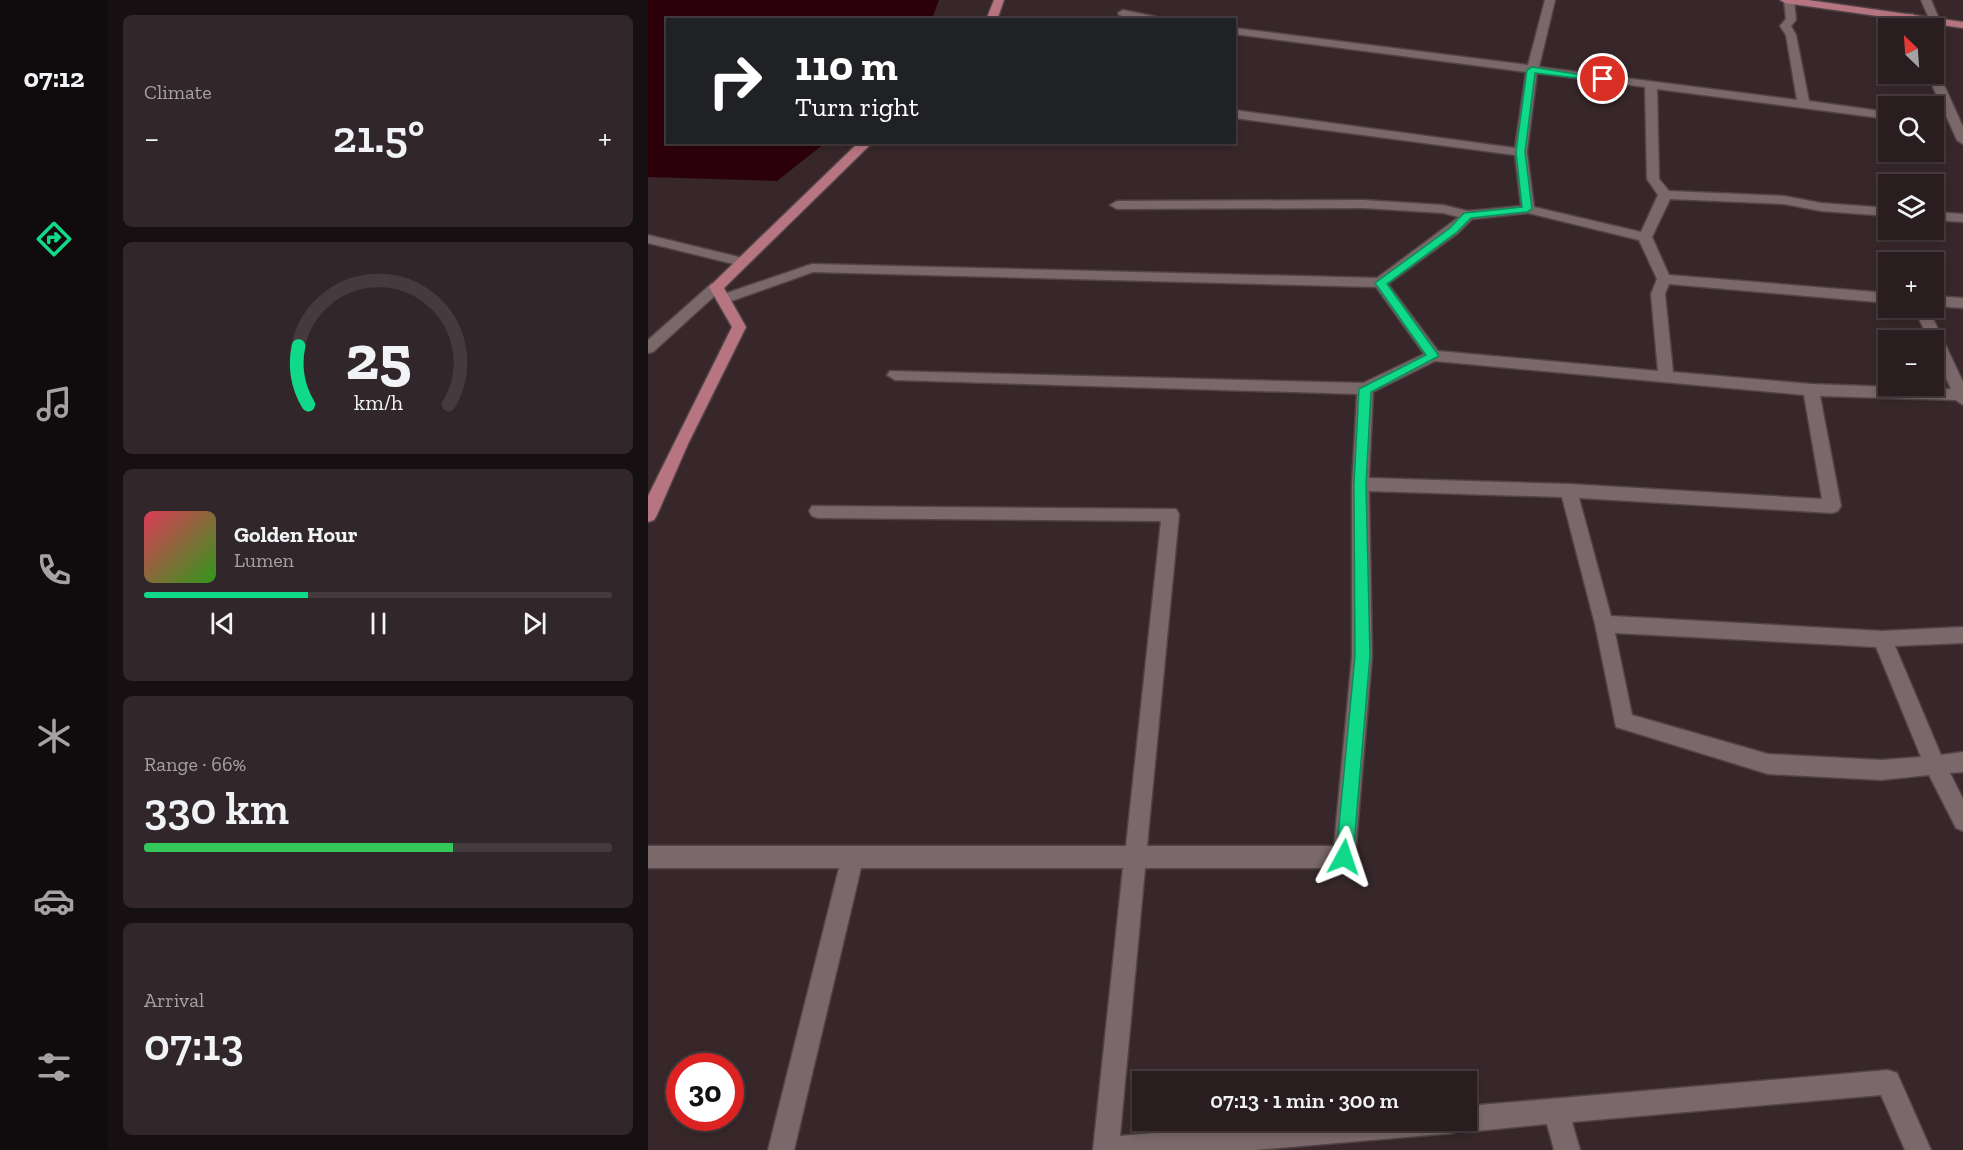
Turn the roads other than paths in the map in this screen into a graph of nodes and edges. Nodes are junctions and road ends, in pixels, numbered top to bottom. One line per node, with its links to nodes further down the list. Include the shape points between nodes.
1 (999, 0): 7 (main road)
2 (1550, 0): 14 (street)
3 (1788, 0): 6 (main road); 17 (street, via 1791,20 1785,26 1791,35)
4 (1926, 0): 10 (street)
5 (1123, 13): 8 (street)
6 (1908, 16): 9 (main road)
7 (992, 18)
8 (1147, 18)
9 (1919, 18)
10 (1934, 18)
11 (1944, 22): 12 (main road)
12 (1963, 25)
13 (1236, 31): 14 (street)
14 (1532, 70): 15 (street); 23 (street)
15 (1651, 84): 17 (street); 24 (street, via 1653,179)
16 (1938, 84): 20 (street)
17 (1804, 106): 19 (street)
18 (1236, 114): 23 (street)
19 (1878, 114)
20 (1953, 118): 21 (street)
21 (1963, 140)
22 (865, 144): 33 (main road)
23 (1521, 152): 26 (street)
24 (1665, 195): 27 (street, via 1784,200); 31 (street)
25 (1117, 205): 28 (street, via 1363,204 1443,209)
26 (1527, 209): 28 (street); 31 (street)
27 (1878, 211)
28 (1468, 215): 35 (street)
29 (1944, 217): 30 (street)
30 (1963, 218)
31 (1645, 237): 34 (street)
32 (648, 239): 33 (street)
33 (742, 262): 36 (main road)
34 (1664, 279): 37 (street); 44 (street, via 1658,294)
35 (1380, 283): 36 (street, via 812,268); 42 (street)
36 (720, 293): 41 (street); 51 (main road, via 740,327)
37 (1878, 297)
38 (1944, 302): 39 (street)
39 (1963, 303)
40 (1926, 318): 47 (street)
41 (648, 348)
42 (1433, 356): 44 (street); 45 (street)
43 (895, 375): 45 (street)
44 (1666, 377): 46 (street)
45 (1365, 389): 48 (street)
46 (1811, 390): 47 (street); 49 (street, via 1832,506)
47 (1962, 397)
48 (1360, 484): 49 (street); 60 (street, via 1362,656 1344,857)
49 (1569, 491): 52 (street)
50 (818, 511): 60 (street, via 1170,514)
51 (648, 515)
52 (1604, 624): 54 (street); 56 (street, via 1623,722 1768,764 1881,770)
53 (1963, 635): 54 (street)
54 (1882, 639): 56 (street)
55 (1963, 762): 56 (street)
56 (1934, 763): 57 (street)
57 (1963, 821)
58 (648, 857): 59 (street)
59 (852, 858): 60 (street); 64 (street)
60 (1135, 858): 65 (street)
61 (1556, 1112): 62 (street); 67 (street); 68 (street, via 1888,1082)
62 (1477, 1118)
63 (1328, 1131): 66 (street)
64 (781, 1150)
65 (1106, 1150)
66 (1111, 1150)
67 (1568, 1150)
68 (1918, 1150)

